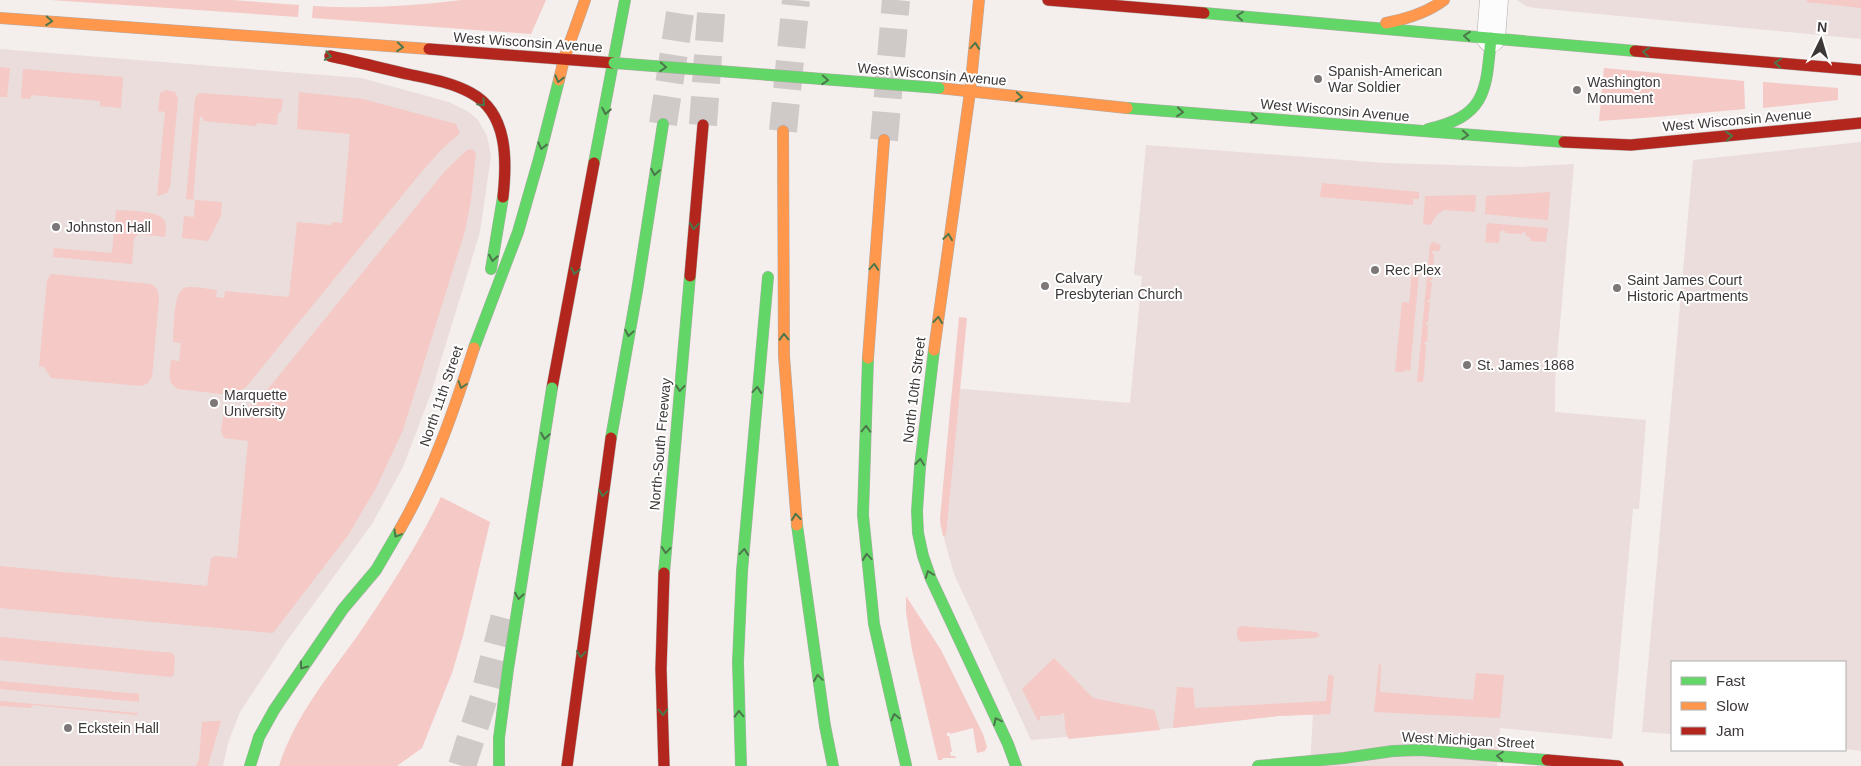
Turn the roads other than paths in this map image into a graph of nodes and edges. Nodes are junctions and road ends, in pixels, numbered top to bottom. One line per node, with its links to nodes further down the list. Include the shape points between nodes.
1 (585, 0): 11 (main road, North 11th Street)
2 (626, 0): 12 (main road)
3 (979, 0): 14 (main road, North 10th Street, one-way to 3)
4 (1048, 0): 8 (main road, one-way to 4)
5 (1444, 0): 8 (main road, via 1410,17)
6 (1494, 0): 10 (street)
7 (0, 18): 9 (main road, West Wisconsin Avenue, one-way to 9)
8 (1358, 27): 10 (main road, one-way to 8)
9 (212, 33): 11 (main road, West Wisconsin Avenue, one-way to 11); 22 (main road, one-way to 22, via 440,82 479,98 500,127 505,165 492,264)
10 (1491, 38): 13 (main road, one-way to 10); 18 (main road, via 1485,88 1470,109 1462,116 1434,127)
11 (564, 59): 12 (main road, West Wisconsin Avenue); 22 (main road, North 11th Street, one-way to 22, via 518,232)
12 (614, 63): 14 (main road, West Wisconsin Avenue, one-way to 14, bridge); 28 (main road, one-way to 28, bridge, via 552,388 508,669 499,738)
13 (1861, 70)
14 (970, 92): 18 (main road, West Wisconsin Avenue, one-way to 18); 31 (main road, North 10th Street, one-way to 14, via 931,579 918,533 920,468 943,275)
15 (1861, 123): 18 (main road, West Wisconsin Avenue, one-way to 15, via 1631,145)
16 (663, 124): 29 (main road, one-way to 29, via 610,443)
17 (703, 125): 25 (main road, North-South Freeway, one-way to 25, via 664,573)
18 (1399, 130)
19 (884, 140): 26 (main road, one-way to 19, via 874,624 863,515 869,340)
20 (772, 239): 30 (main road, one-way to 20, via 796,518 784,356 783,131)
21 (769, 268): 24 (main road, one-way to 21, via 738,662 742,571)
22 (477, 339): 27 (main road, North 11th Street, one-way to 27, via 451,419 418,498 376,570 343,610 274,710 259,737)
23 (1343, 762): 32 (main road, West Michigan Street); 33 (main road, West Michigan Street, one-way to 23, via 1420,750 1393,751)
24 (741, 764)
25 (664, 765)
26 (906, 765)
27 (250, 766)
28 (499, 766)
29 (566, 766)
30 (833, 766)
31 (1016, 766)
32 (1258, 766)
33 (1618, 766)

